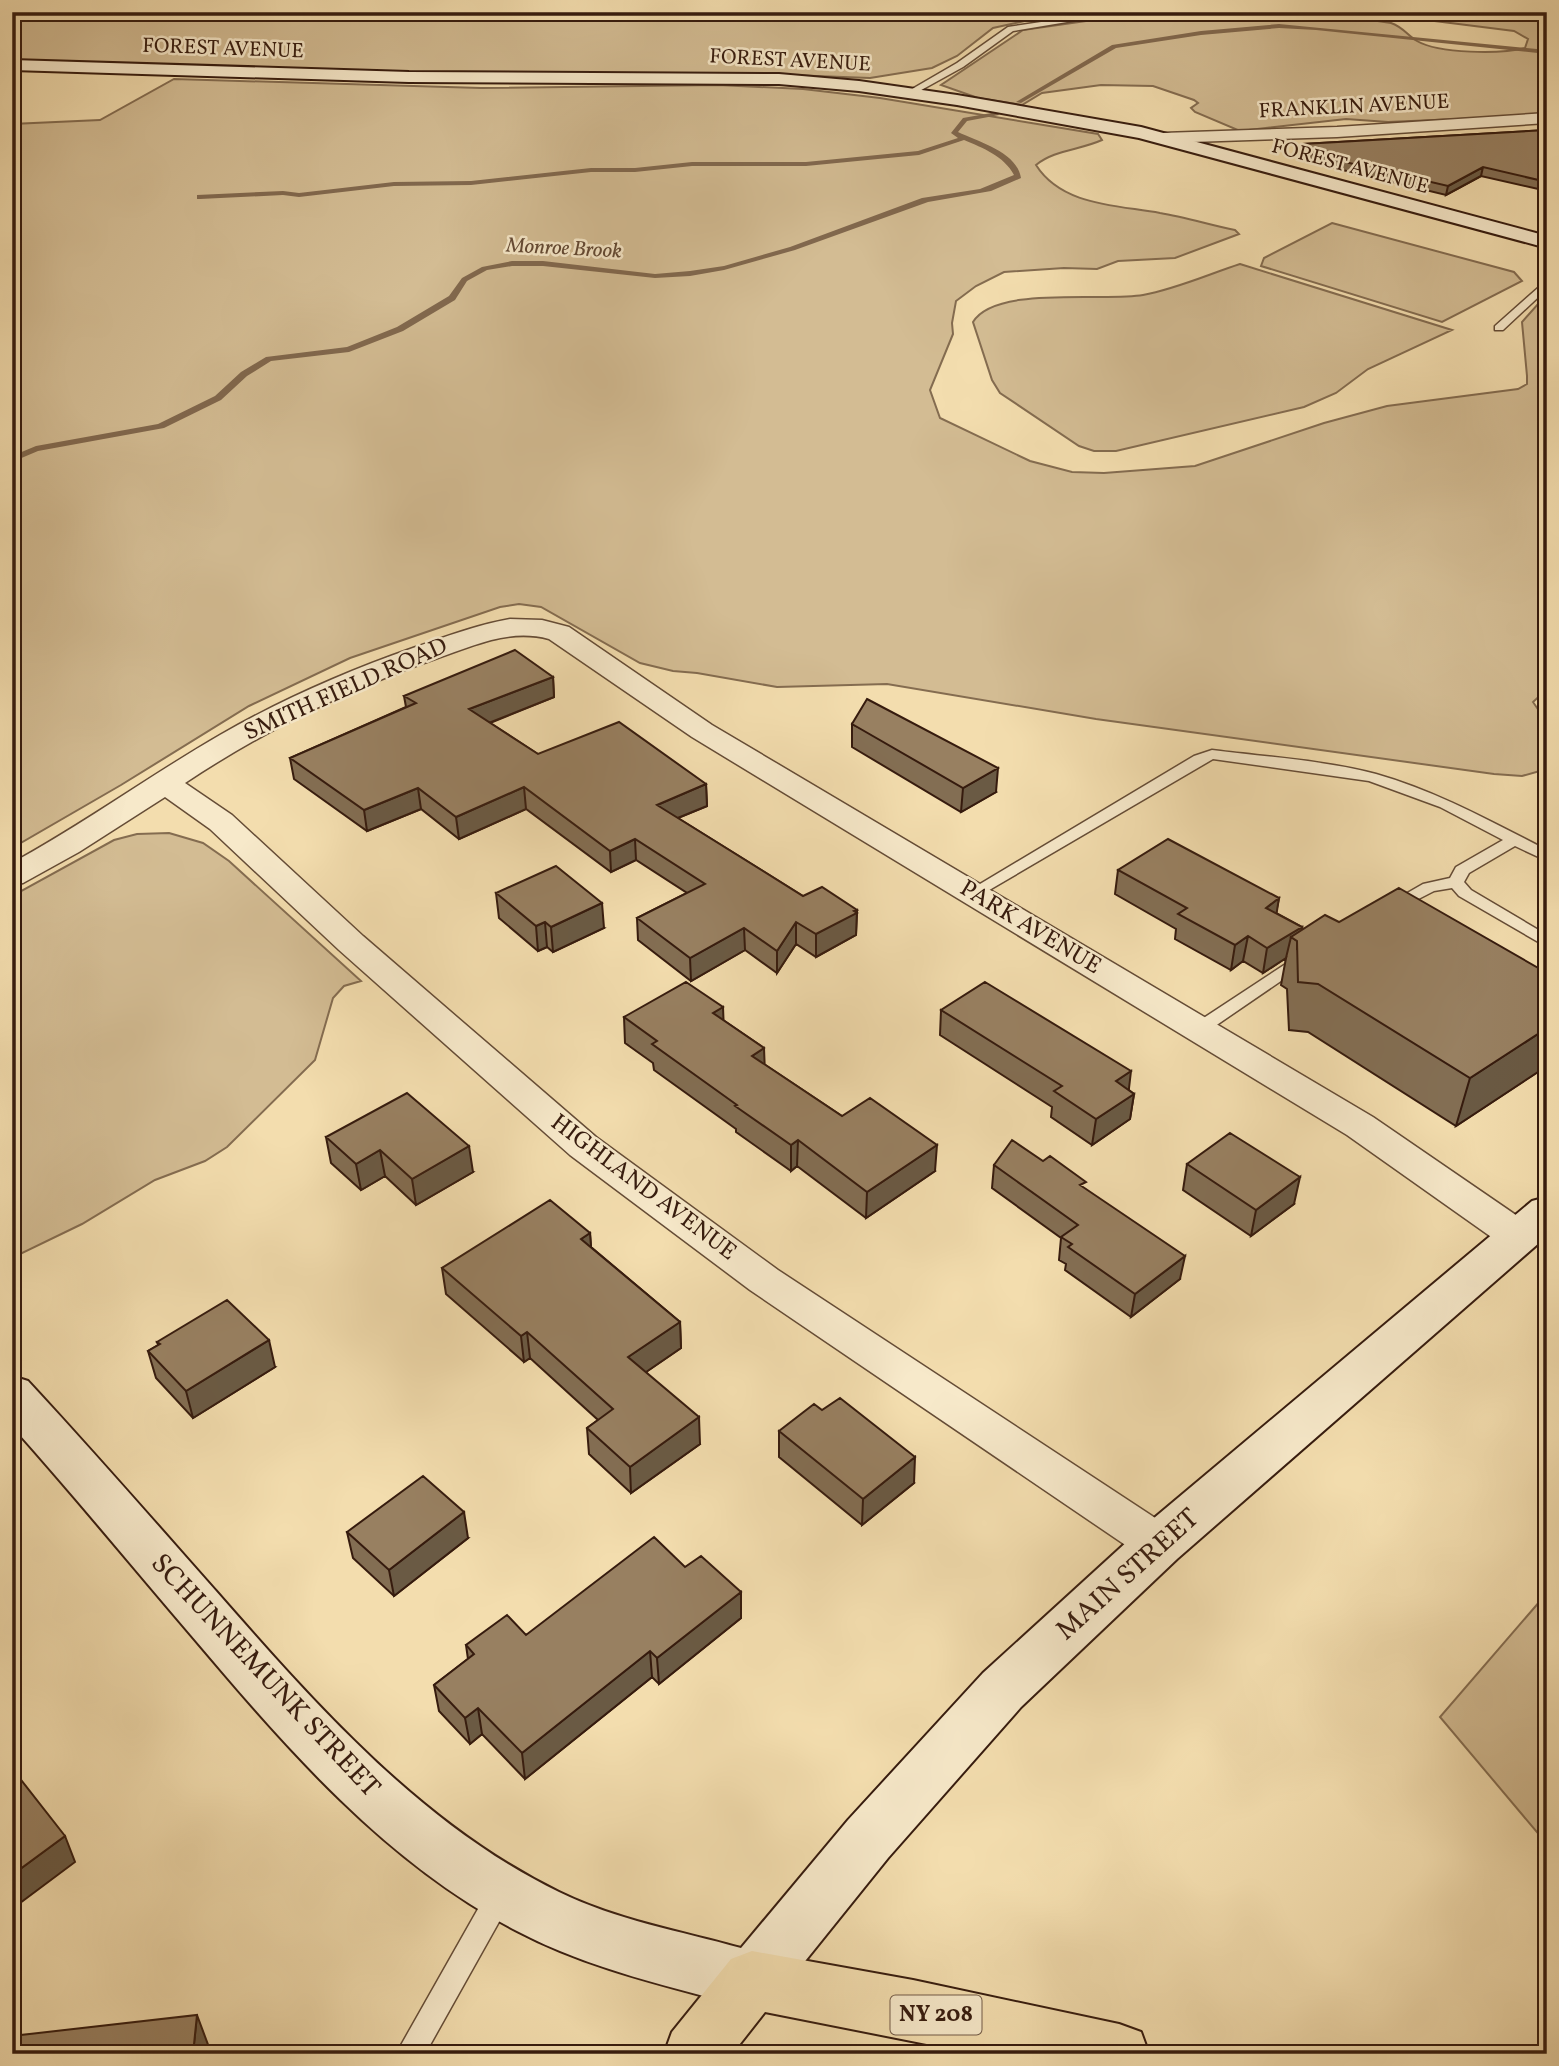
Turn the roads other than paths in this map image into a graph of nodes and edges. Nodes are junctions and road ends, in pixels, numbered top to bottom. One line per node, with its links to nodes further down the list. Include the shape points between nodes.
1 (1124, 12): 3 (lane, via 1011,29)
2 (12, 65): 3 (street, FOREST AVENUE, via 396,77 779,79)
3 (911, 92): 5 (street, FOREST AVENUE)
4 (1547, 118): 5 (street, FRANKLIN AVENUE)
5 (1163, 138): 6 (street, FOREST AVENUE)
6 (1547, 242)
7 (1547, 283): 8 (lane)
8 (1499, 328)
9 (539, 626): 10 (street, SMITH FIELD ROAD, via 517,625 474,636 378,671 246,732); 15 (street, PARK AVENUE, via 559,633 702,731)
10 (165, 783): 13 (street, SMITH FIELD ROAD); 22 (street, HIGHLAND AVENUE, via 220,822 583,1146 764,1280)
11 (1516, 839): 12 (lane); 14 (lane, via 1462,870); 15 (lane, via 1445,804 1373,778 1212,754)
12 (1547, 856)
13 (12, 876)
14 (1456, 882): 16 (lane, via 1429,887); 17 (lane, via 1476,900)
15 (973, 894): 19 (street, PARK AVENUE)
16 (1371, 918)
17 (1547, 942)
18 (1317, 948): 19 (lane)
19 (1199, 1029): 20 (street, PARK AVENUE)
20 (1532, 1224): 22 (street, MAIN STREET)
21 (14, 1398): 23 (street, SCHUNNEMUNK STREET, via 348,1772 447,1855)
22 (1160, 1544): 24 (street, MAIN STREET, via 1002,1690 861,1847)
23 (502, 1892): 24 (street, SCHUNNEMUNK STREET, via 575,1928); 25 (lane)
24 (752, 1980): 26 (main road); 27 (main road, NY 208)
25 (410, 2054)
26 (694, 2054)
27 (1119, 2054)

